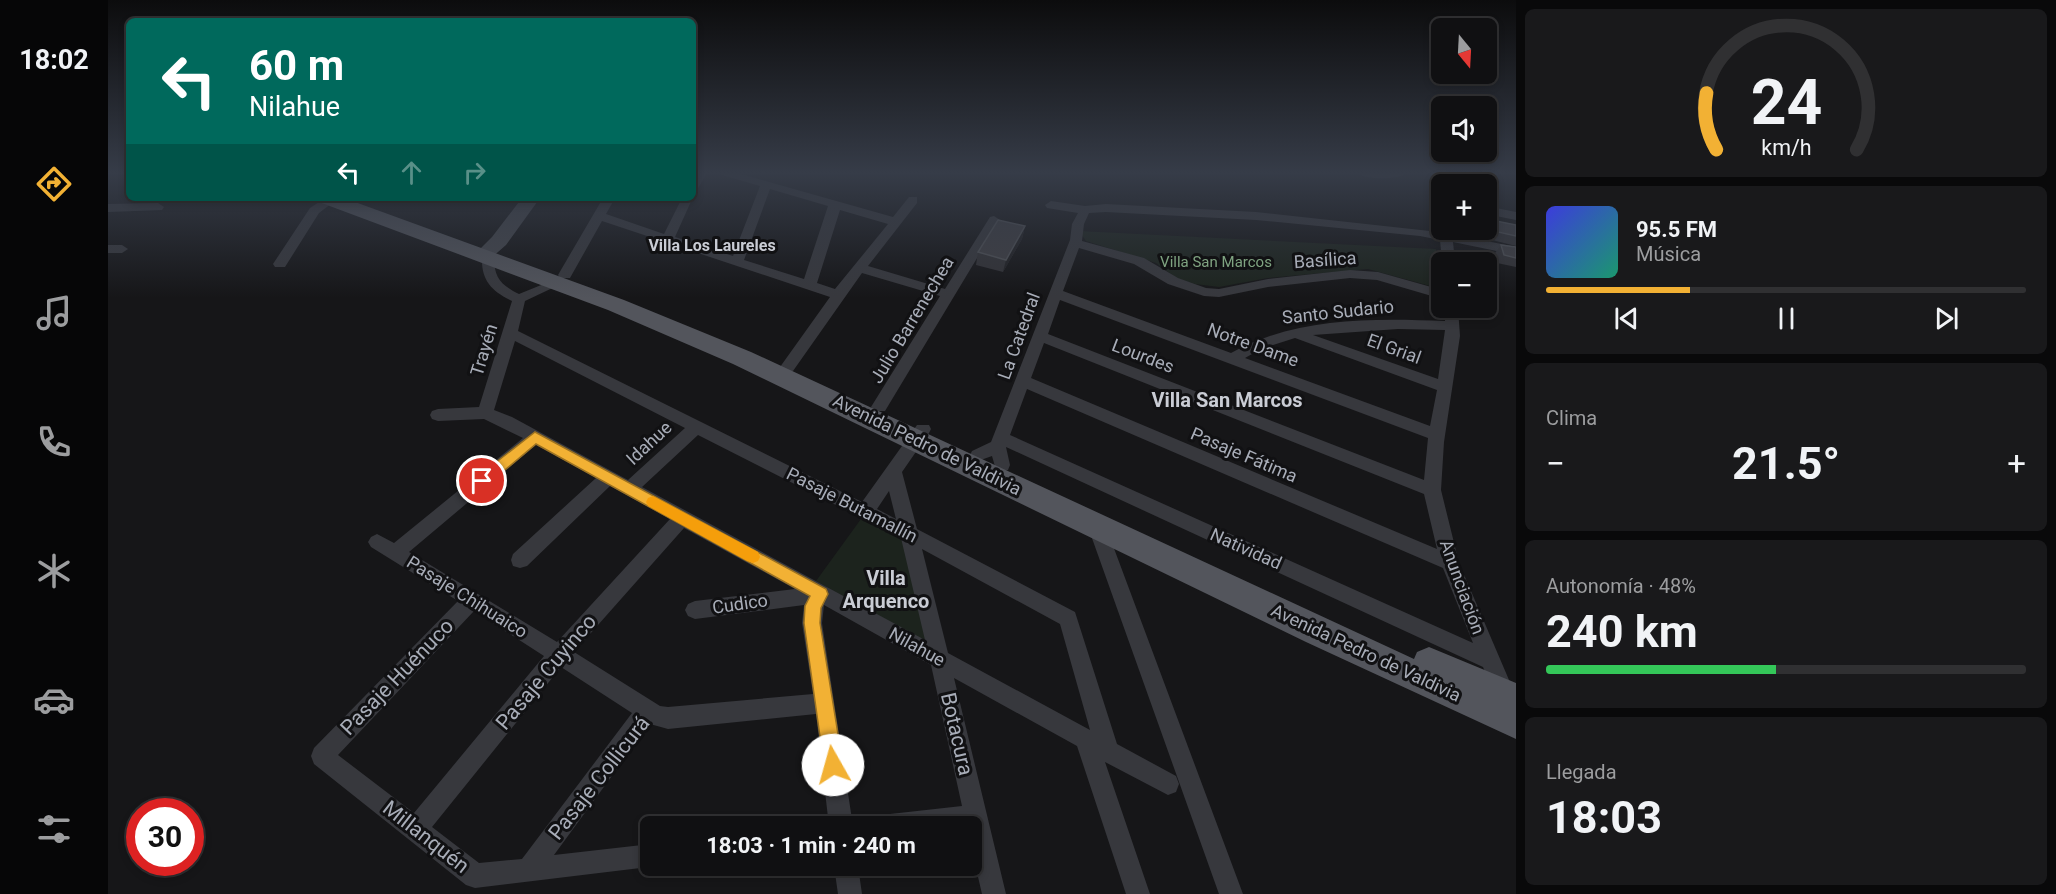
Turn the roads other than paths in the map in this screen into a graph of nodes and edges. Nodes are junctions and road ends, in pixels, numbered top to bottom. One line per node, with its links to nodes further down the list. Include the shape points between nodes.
1 (312, 215): 22 (street)
2 (373, 215): 20 (main road, Avenida Pedro de Valdivia)
3 (394, 215): 20 (main road, Avenida Pedro de Valdivia)
4 (518, 215): 20 (street)
5 (680, 215): 16 (street)
6 (755, 215): 21 (street)
7 (832, 215): 25 (street)
8 (868, 215): 14 (street)
9 (901, 215): 14 (street)
10 (1083, 215): 18 (street, La Catedral)
11 (1232, 215): 15 (street)
12 (598, 216): 16 (street); 24 (street)
13 (994, 220): 28 (street, Julio Barrenechea)
14 (895, 222): 23 (street)
15 (1431, 232)
16 (668, 239): 21 (street)
17 (1473, 240): 19 (street)
18 (1075, 242): 26 (street, Basílica, via 1140,261 1173,281 1204,292 1350,274 1378,276); 27 (street, La Catedral)
19 (1516, 251)
20 (487, 254): 24 (main road, Avenida Pedro de Valdivia); 30 (street, via 490,280 496,288)
21 (737, 262): 25 (street)
22 (280, 264)
23 (860, 268): 28 (street); 29 (street)
24 (560, 279): 30 (street); 37 (main road, Avenida Pedro de Valdivia); 44 (main road, Avenida Pedro de Valdivia)
25 (809, 286): 29 (street)
26 (1431, 292)
27 (1055, 293): 35 (street, La Catedral); 36 (street, Notre Dame)
28 (948, 294): 40 (street, Julio Barrenechea)
29 (838, 295): 37 (street)
30 (519, 299): 33 (street, Trayén)
31 (1451, 318): 32 (street, Anunciación)
32 (1452, 326): 34 (street, Santo Sudario, via 1367,325); 39 (street, Anunciación)
33 (510, 333): 41 (street, Trayén); 43 (street, Pasaje Butamallín)
34 (1295, 333): 36 (street, Santo Sudario, via 1246,348); 39 (street, El Grial)
35 (1040, 336): 38 (street, La Catedral); 51 (street, Lourdes)
36 (1233, 358): 45 (street, Notre Dame)
37 (788, 367): 40 (main road, Avenida Pedro de Valdivia)
38 (1023, 381): 47 (street, La Catedral); 57 (street, Pasaje Fátima)
39 (1446, 388): 45 (street, Anunciación)
40 (879, 407): 44 (main road, Avenida Pedro de Valdivia)
41 (485, 413): 42 (street, Nilahue); 46 (street, Nilahue)
42 (438, 415)
43 (696, 426): 50 (street, Idahue); 52 (street, Pasaje Butamallín)
44 (919, 434): 47 (main road, Avenida Pedro de Valdivia); 48 (street); 54 (main road, Avenida Pedro de Valdivia)
45 (1437, 435): 51 (street, Anunciación)
46 (535, 437): 49 (street, Nilahue); 59 (street, Pasaje Chihuaico, via 386,548)
47 (995, 451): 63 (street, Natividad); 66 (main road, Avenida Pedro de Valdivia, via 1409,654)
48 (893, 470): 52 (street); 55 (street, Botacura)
49 (608, 477): 50 (street, Nilahue); 56 (street)
50 (629, 489): 53 (street, Nilahue)
51 (1432, 490): 57 (street, Anunciación)
52 (865, 512): 55 (street, Pasaje Butamallín)
53 (682, 518): 58 (street, Nilahue); 61 (street, Pasaje Cuyinco)
54 (1097, 526): 66 (main road, Avenida Pedro de Valdivia, via 1308,627); 81 (street)
55 (908, 533): 62 (street, Botacura); 68 (street, Pasaje Butamallín, via 1068,618)
56 (520, 560)
57 (1450, 563): 63 (street, Anunciación)
58 (820, 594): 60 (street, Cudico); 62 (street, Nilahue); 64 (street, via 813,606 812,623)
59 (472, 599): 61 (street, Pasaje Chihuaico); 69 (street, Pasaje Huénuco)
60 (695, 610)
61 (559, 654): 65 (street, Pasaje Chihuaico); 73 (street, Pasaje Cuyinco)
62 (940, 660): 67 (street, Nilahue); 72 (street, Botacura)
63 (1491, 661): 66 (street, Anunciación)
64 (825, 703): 65 (street, Pasaje Collicurá, via 668,718); 71 (street)
65 (648, 710): 76 (street, Pasaje Collicurá)
66 (1512, 710)
67 (1086, 740): 68 (street, Nilahue); 80 (street)
68 (1108, 752): 70 (street, Nilahue)
69 (322, 756): 73 (street, Millanquén)
70 (1168, 784)
71 (840, 816)
72 (975, 816)
73 (416, 830): 76 (street, Millanquén, via 475,876)
74 (982, 845): 79 (street, Botacura)
75 (640, 857): 76 (street, Millanquén)
76 (528, 870)
77 (847, 876): 78 (street)
78 (850, 894)
79 (994, 894)
80 (1138, 894)
81 (1231, 894)

